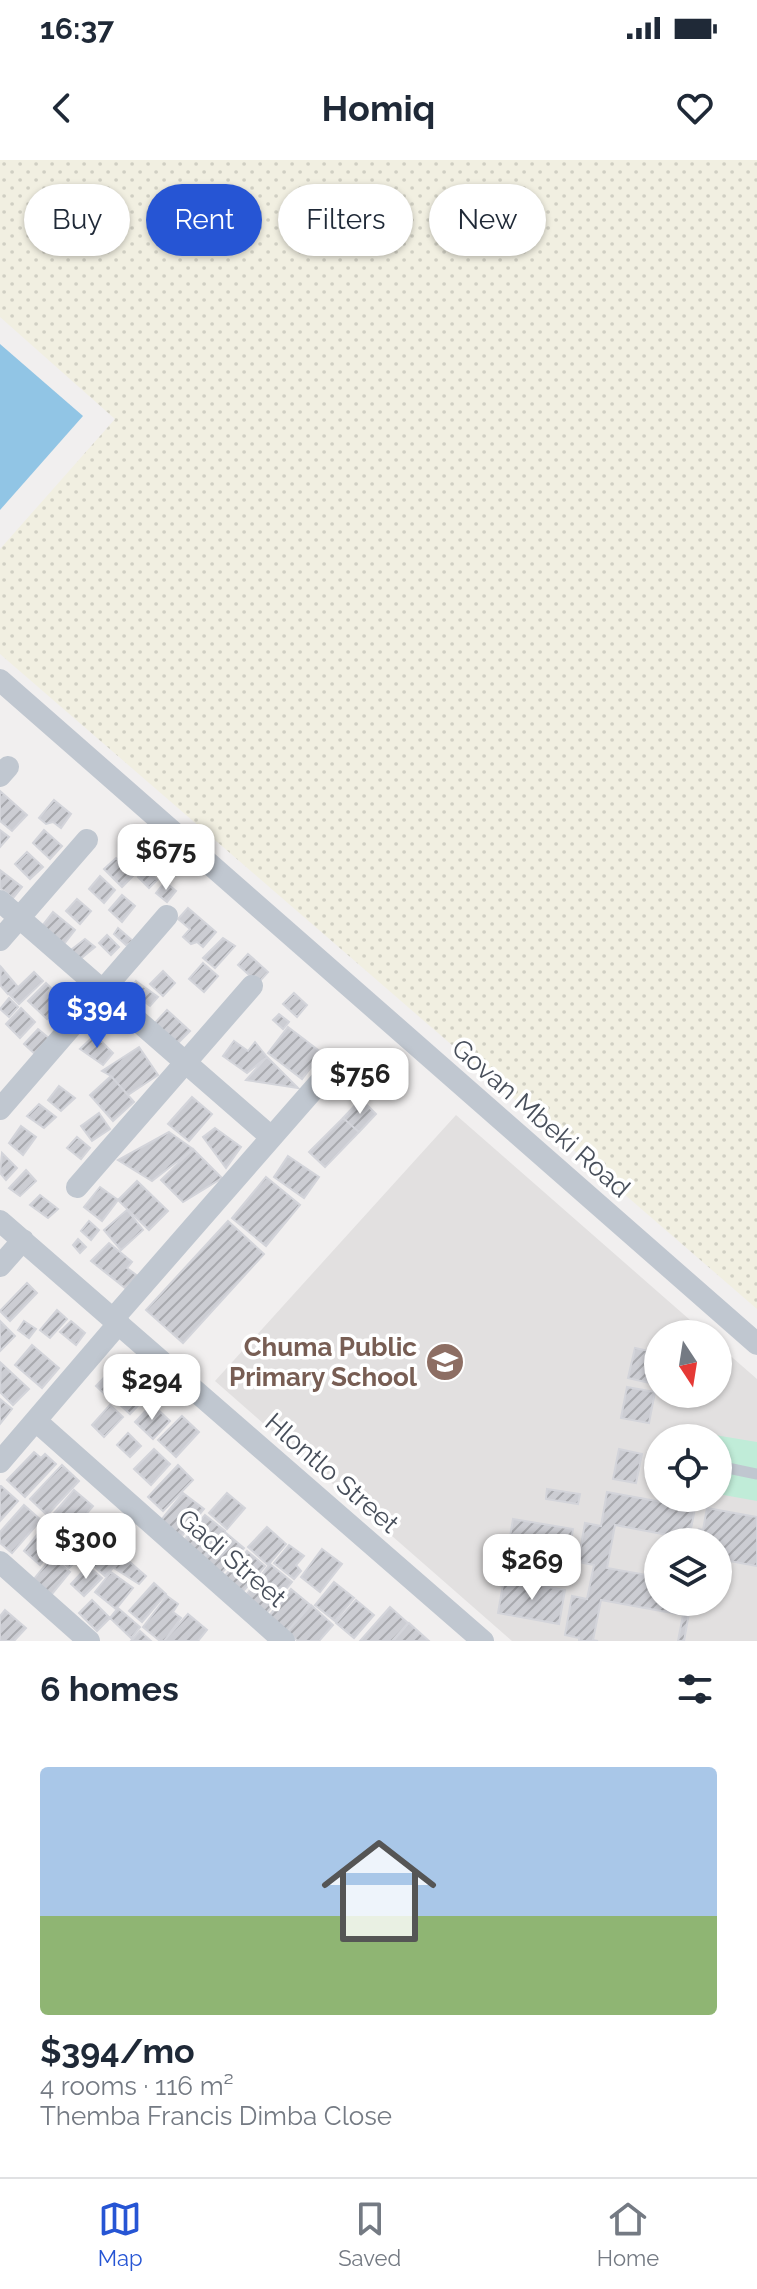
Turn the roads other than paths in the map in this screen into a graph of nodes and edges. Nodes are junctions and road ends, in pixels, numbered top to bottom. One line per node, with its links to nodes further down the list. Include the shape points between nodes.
1 (0, 680): 18 (street, Govan Mbeki Road)
2 (87, 840): 5 (street)
3 (0, 901): 5 (street)
4 (167, 916): 8 (street)
5 (19, 918): 6 (street); 8 (street)
6 (0, 940)
7 (252, 986): 9 (street)
8 (102, 990): 9 (street); 11 (street)
9 (184, 1062): 12 (street); 13 (street)
10 (327, 1074): 12 (street)
11 (0, 1109)
12 (270, 1136): 17 (street)
13 (77, 1187)
14 (0, 1221): 15 (street, Hlontlo Street)
15 (23, 1240): 16 (street); 17 (street, Hlontlo Street)
16 (0, 1266)
17 (116, 1321): 19 (street); 26 (street, Hlontlo Street)
18 (757, 1344)
19 (36, 1421): 20 (street); 25 (street, Gadi Street)
20 (0, 1462)
21 (732, 1469): 22 (lane)
22 (757, 1474)
23 (0, 1562): 24 (street)
24 (89, 1641)
25 (284, 1641)
26 (483, 1641)

